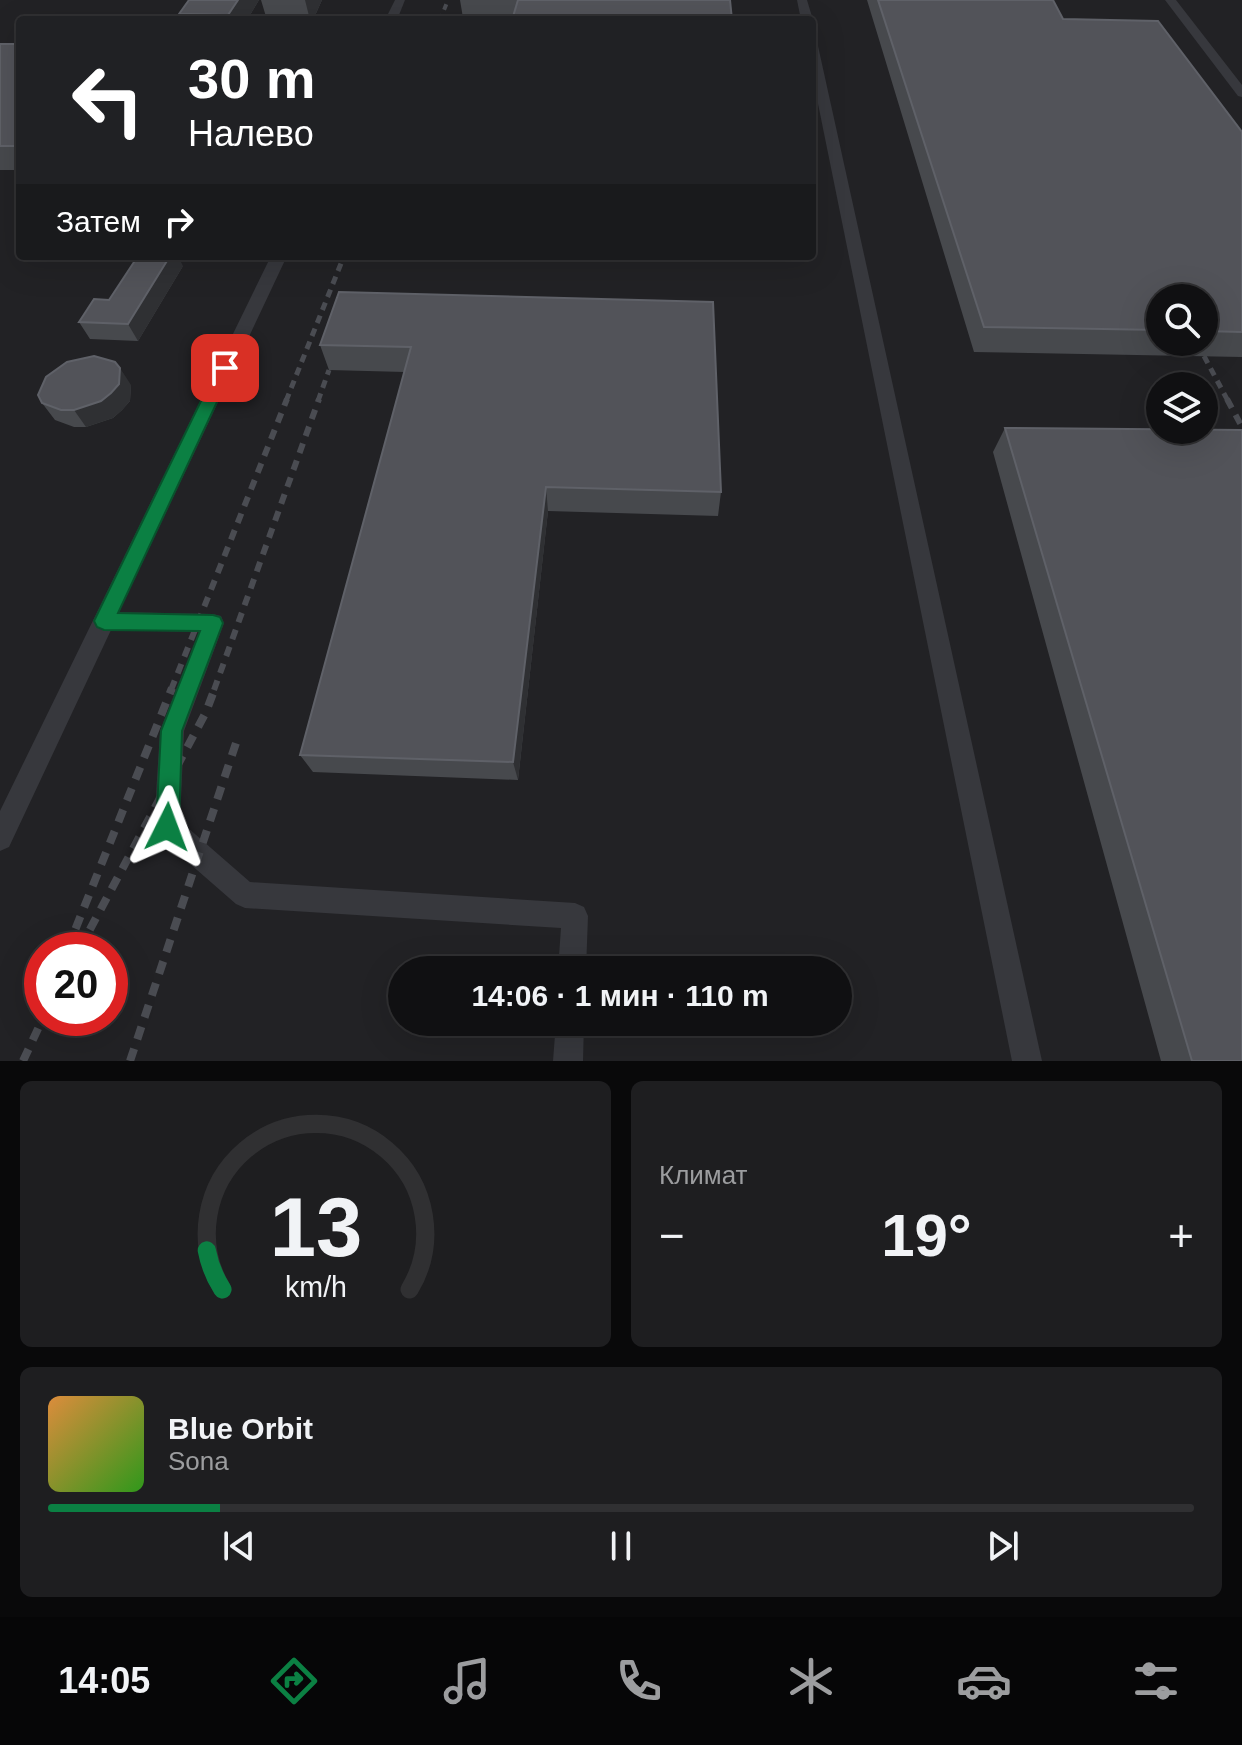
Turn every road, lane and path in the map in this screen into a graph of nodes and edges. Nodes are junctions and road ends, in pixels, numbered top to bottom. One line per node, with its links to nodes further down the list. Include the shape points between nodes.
1 (1170, 0): 3 (lane)
2 (816, 65): 10 (lane)
3 (1242, 93)
4 (277, 260): 5 (lane)
5 (104, 621): 6 (lane); 7 (lane, via 213,623 172,731 167,827 245,895 575,916)
6 (0, 838)
7 (573, 956)
8 (569, 1036): 9 (lane)
9 (568, 1061)
10 (1027, 1061)

